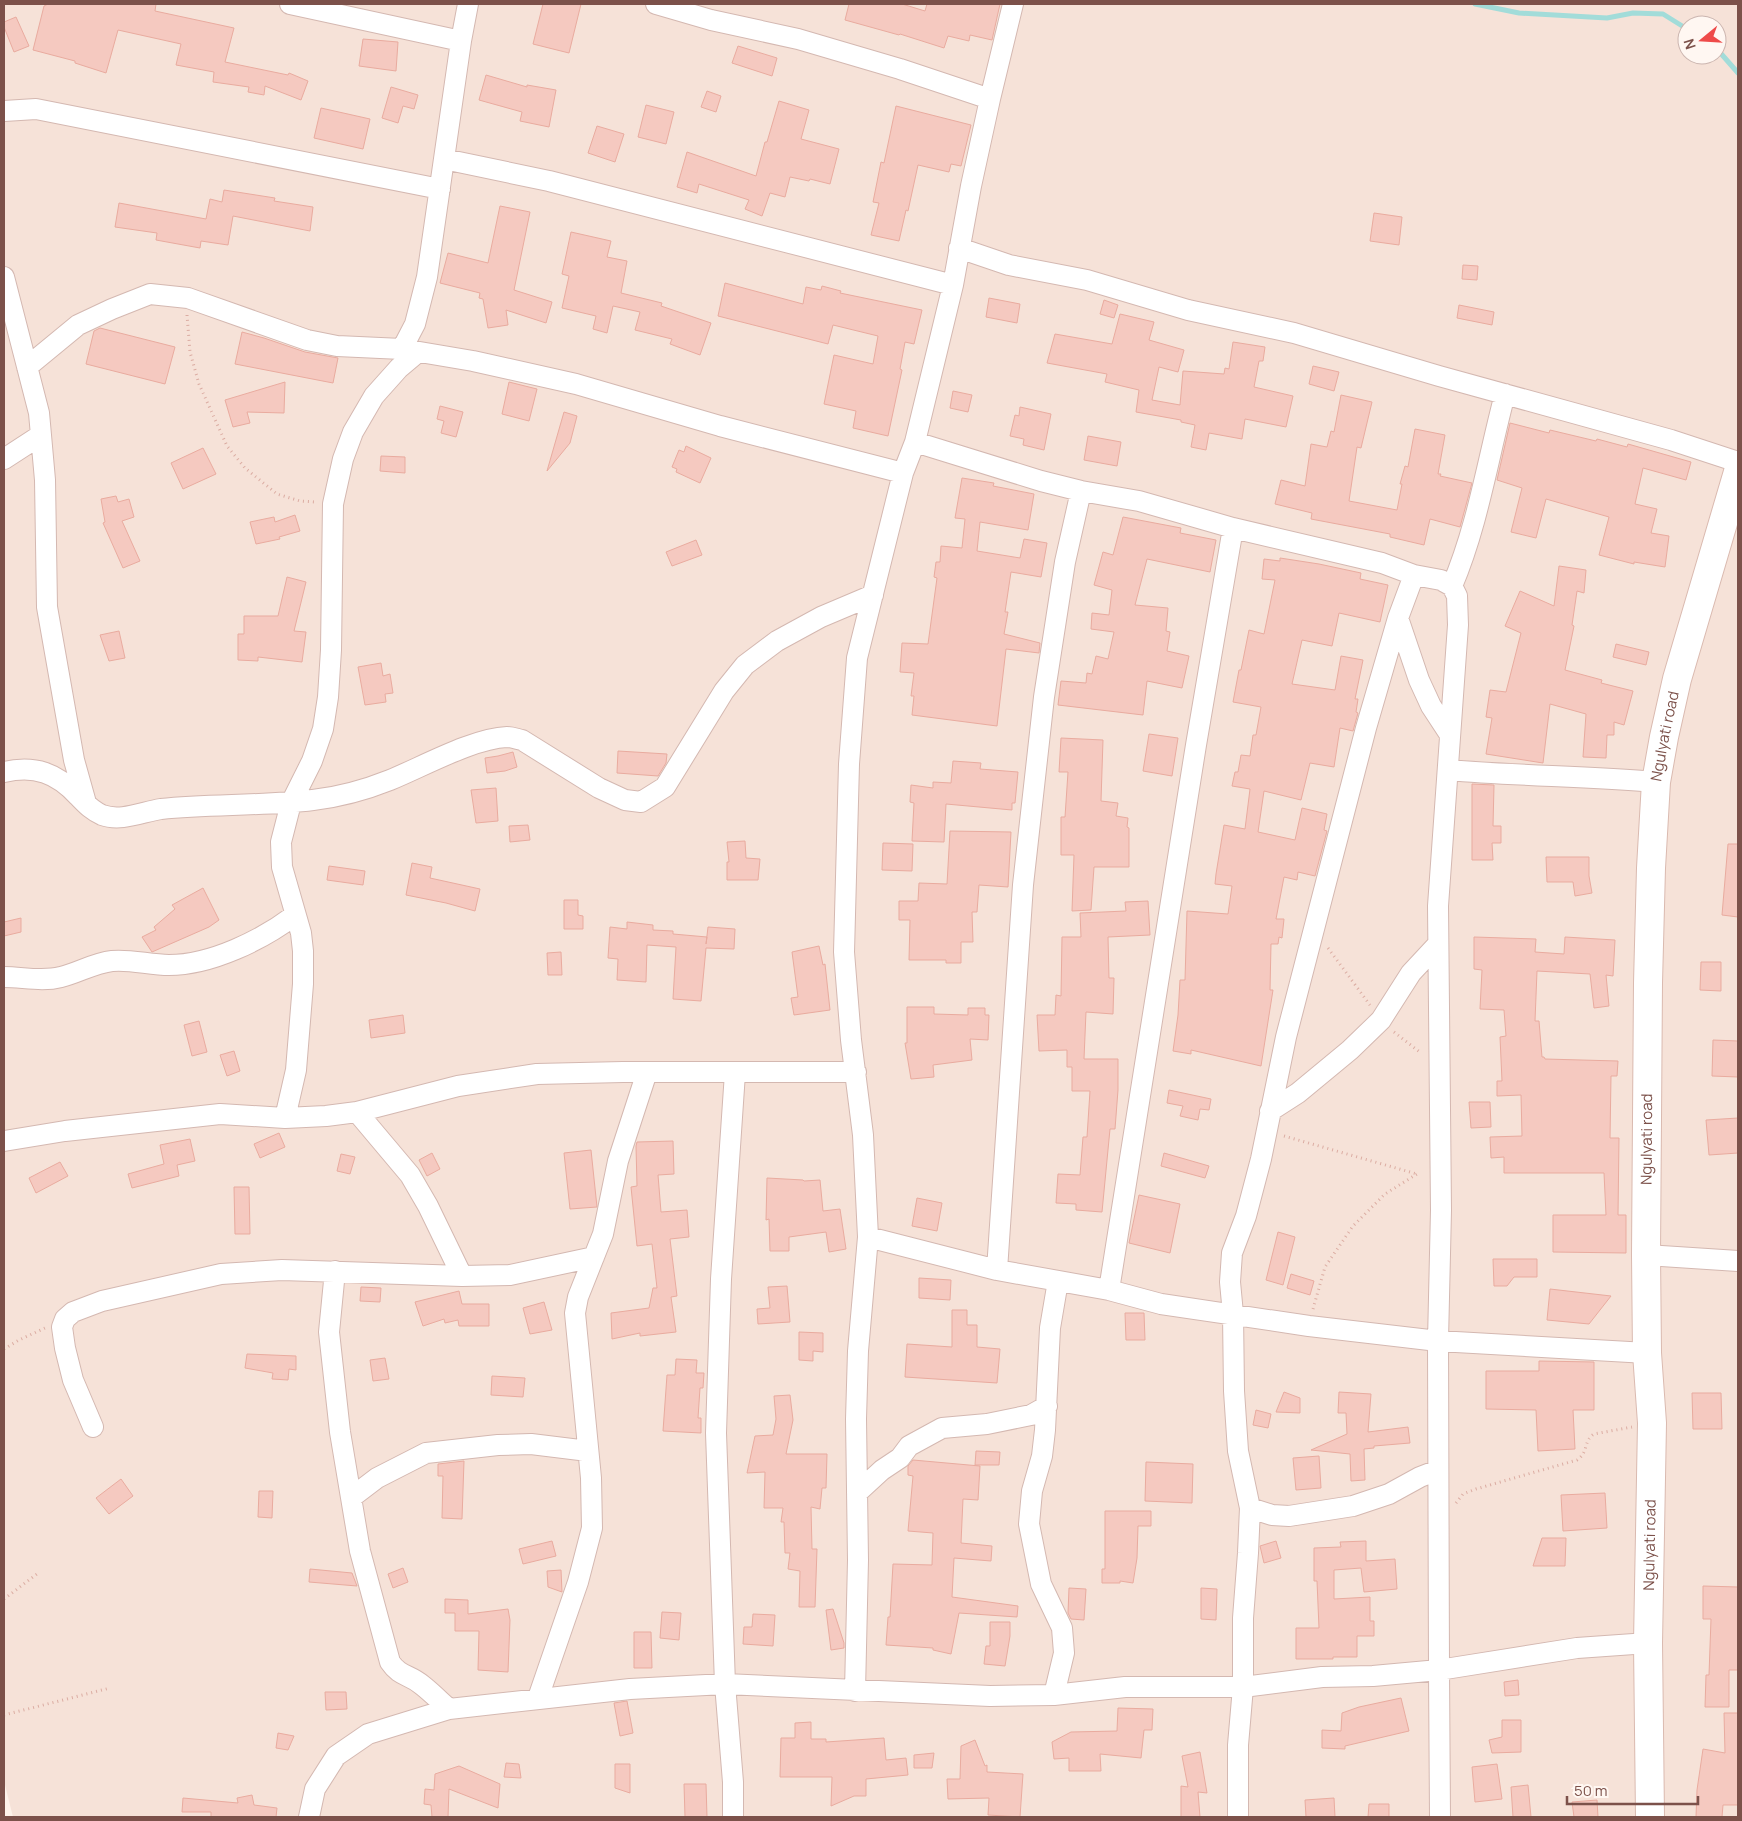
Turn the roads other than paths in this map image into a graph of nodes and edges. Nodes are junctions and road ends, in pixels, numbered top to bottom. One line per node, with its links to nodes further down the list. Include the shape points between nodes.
1 (290, 4): 5 (street)
2 (468, 4): 5 (street)
3 (656, 4): 6 (street, via 798,39)
4 (1014, 4): 6 (street)
5 (460, 41): 8 (street)
6 (990, 99): 10 (street)
7 (4, 111): 9 (street, via 36,109)
8 (444, 160): 9 (street); 12 (street, via 549,181)
9 (440, 189): 13 (street, via 427,277)
10 (959, 248): 12 (street); 15 (street, via 1009,265 1087,280 1188,310 1294,333)
11 (4, 277): 14 (street)
12 (953, 285): 17 (street)
13 (410, 351): 14 (street, via 337,346 307,340 188,298 150,294 78,325); 21 (street, via 576,384 720,426); 32 (street, via 374,396 353,432 343,459 333,504 331,650 326,713 312,761)
14 (27, 367): 16 (street)
15 (1505, 394): 19 (street); 25 (street, via 1471,533)
16 (41, 435): 18 (street); 33 (street, via 47,607 74,760)
17 (915, 442): 21 (street); 22 (street)
18 (4, 459)
19 (1738, 462)
20 (1738, 472): 31 (main road, Ngulyati road, via 1677,679)
21 (903, 473): 26 (street)
22 (1081, 491): 23 (street, via 1139,501); 49 (street, via 1065,562 1044,697 1022,885)
23 (1233, 528): 24 (street, via 1382,563); 52 (street)
24 (1414, 575): 25 (street, via 1441,580); 27 (street)
25 (1452, 586): 28 (street, via 1457,596 1458,626)
26 (873, 595): 32 (street, via 821,617 777,641 745,665 724,691 665,787 641,802 625,800 599,788 522,740 508,737 473,744 364,790); 38 (street, via 857,658 849,764 844,952)
27 (1398, 618): 28 (street, via 1430,706); 42 (street, via 1366,728 1286,1037)
28 (1450, 735): 29 (street)
29 (1448, 770): 31 (street); 35 (street)
30 (4, 772): 33 (street, via 39,770 58,779)
31 (1656, 782): 45 (main road, Ngulyati road, via 1648,983)
32 (291, 803): 33 (street, via 160,809 117,817 103,815); 34 (street, via 281,842 282,867)
33 (87, 807)
34 (295, 915): 36 (street, via 249,943 201,960 171,965 101,962 59,978); 41 (street, via 301,933 303,984 296,1070)
35 (1438, 944): 42 (street, via 1411,974 1381,1020); 54 (street)
36 (4, 977)
37 (647, 1072): 39 (street); 40 (street, via 537,1074 506,1078 458,1086); 46 (street, via 618,1161 603,1234)
38 (856, 1072): 39 (street); 44 (street)
39 (735, 1073): 65 (street, via 721,1279 716,1433)
40 (357, 1112): 41 (street); 50 (street, via 410,1175)
41 (285, 1118): 43 (street, via 220,1114)
42 (1269, 1120): 53 (street, via 1246,1216 1232,1253)
43 (4, 1141)
44 (868, 1236): 49 (street); 60 (street, via 858,1351)
45 (1646, 1255): 47 (street); 55 (main road, Ngulyati road)
46 (594, 1257): 50 (street, via 510,1275); 58 (street, via 575,1313)
47 (1738, 1261)
48 (335, 1270): 50 (street); 57 (street, via 221,1274 102,1301 73,1312 62,1327 67,1356 73,1380); 61 (street, via 329,1332 340,1432)
49 (997, 1270): 51 (street)
50 (462, 1276)
51 (1058, 1281): 52 (street); 56 (street, via 1050,1328)
52 (1109, 1290): 53 (street, via 1161,1304)
53 (1233, 1314): 54 (street); 62 (street, via 1238,1451)
54 (1438, 1341): 55 (street); 59 (street)
55 (1647, 1353): 63 (main road, Ngulyati road, via 1652,1423)
56 (1047, 1406): 60 (street, via 1031,1415 987,1424 942,1428 909,1446 900,1458); 68 (street, via 1042,1456 1032,1491 1029,1524 1041,1584 1062,1628 1064,1653)
57 (93, 1427)
58 (588, 1451): 61 (street, via 531,1444 426,1453 377,1478); 69 (street, via 592,1528 578,1582)
59 (1438, 1470): 62 (street, via 1389,1494 1353,1506 1289,1516); 64 (street)
60 (857, 1493): 67 (street)
61 (352, 1497): 70 (street, via 360,1551 390,1662 396,1671 422,1684)
62 (1250, 1508): 66 (street, via 1242,1618)
63 (1648, 1643): 64 (street, via 1577,1648); 75 (main road, Ngulyati road)
64 (1438, 1670): 66 (street, via 1322,1677); 74 (street)
65 (724, 1684): 67 (street); 69 (street); 72 (street)
66 (1243, 1688): 68 (street, via 1125,1687); 73 (street, via 1238,1745)
67 (855, 1691): 68 (street)
68 (1054, 1695)
69 (538, 1698): 70 (street)
70 (449, 1709): 71 (street, via 368,1734 336,1756 315,1789)
71 (309, 1817)
72 (733, 1817)
73 (1238, 1817)
74 (1440, 1817)
75 (1650, 1817)

